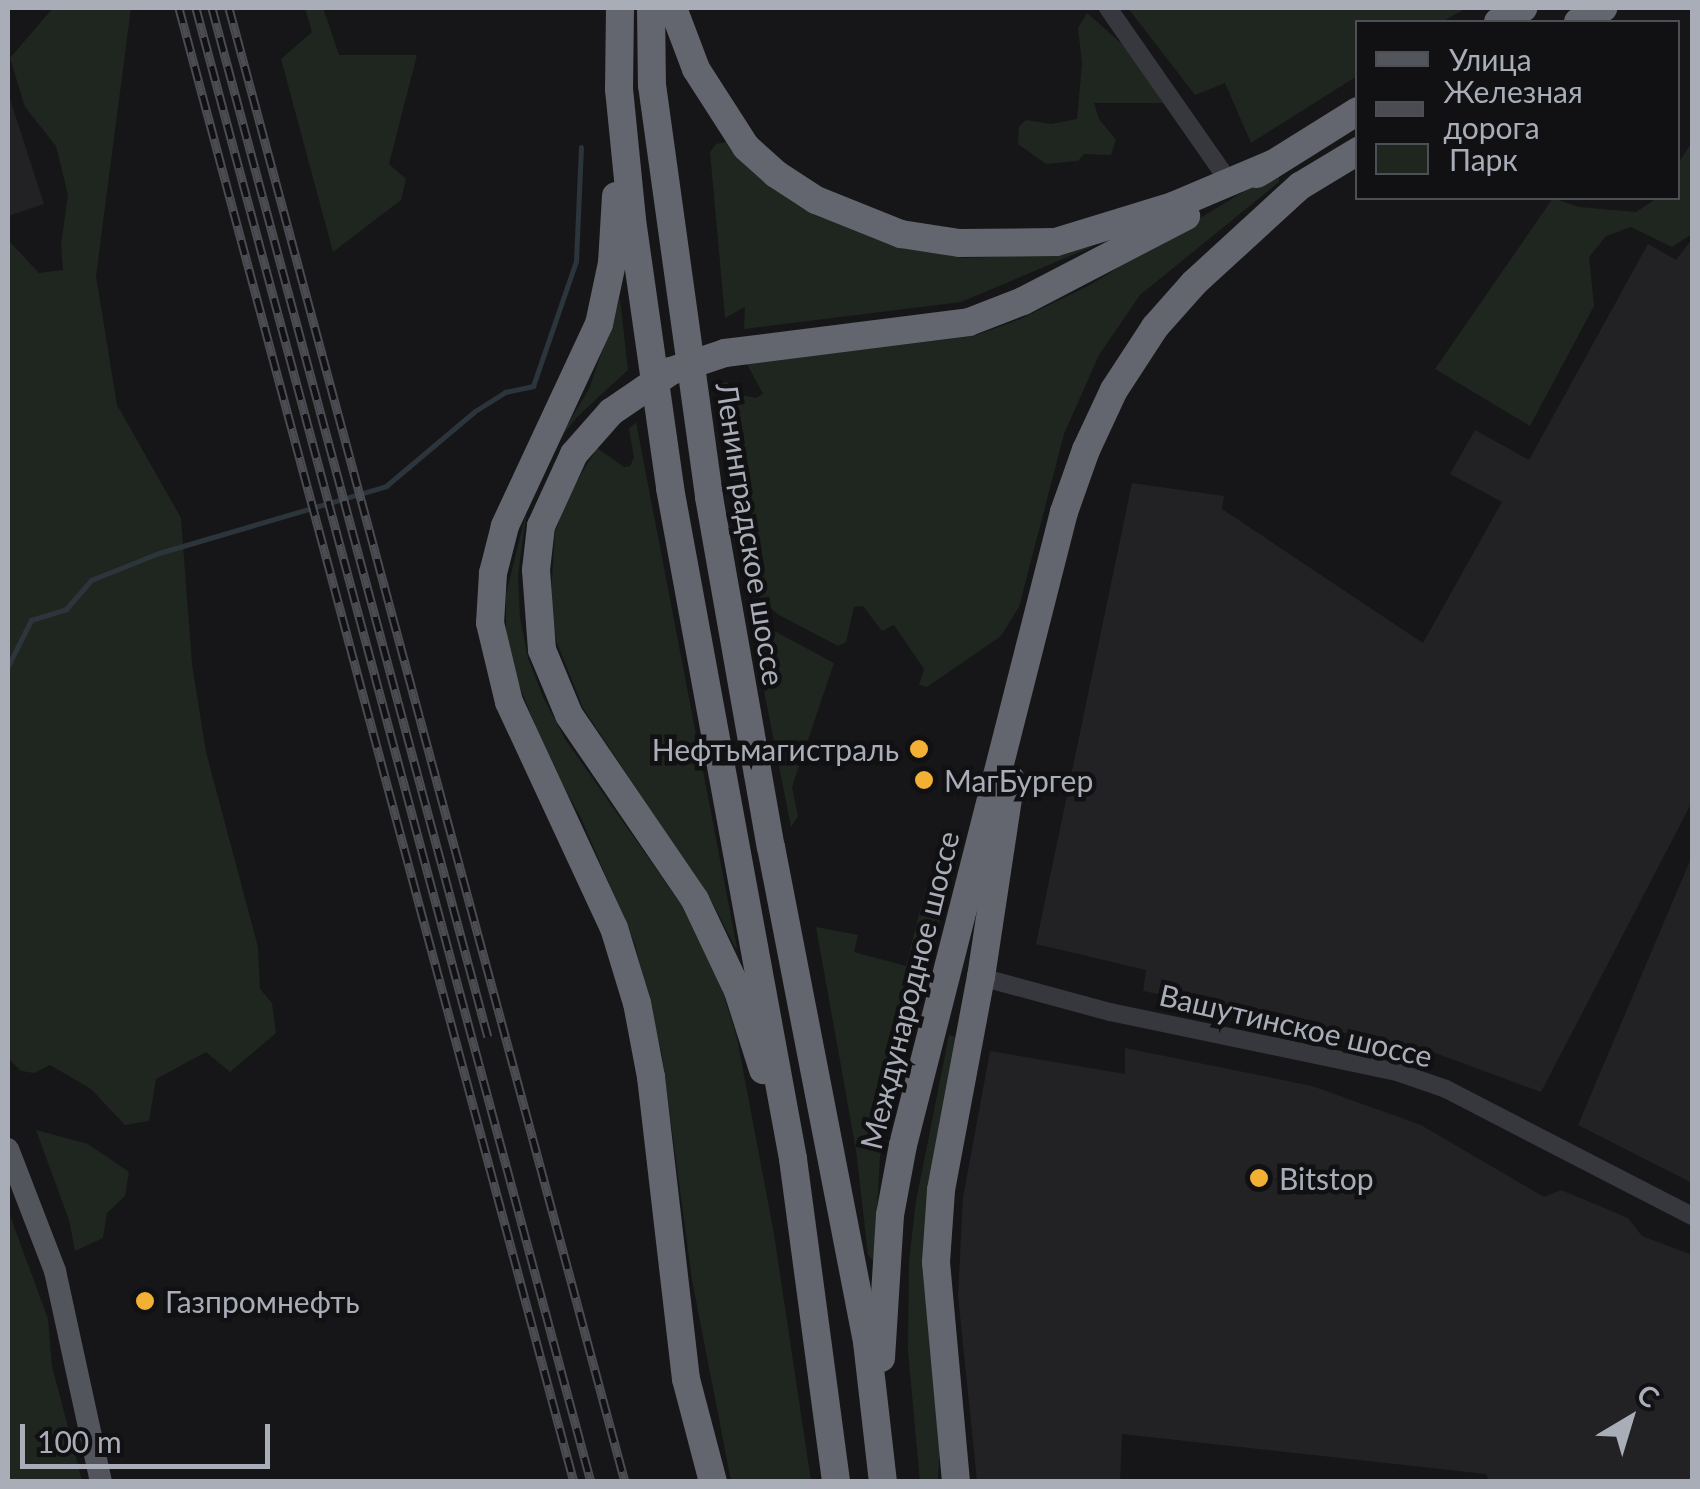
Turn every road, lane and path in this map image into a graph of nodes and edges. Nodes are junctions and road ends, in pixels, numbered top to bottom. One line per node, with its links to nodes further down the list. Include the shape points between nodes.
1 (620, 8): 5 (highway)
2 (651, 8): 15 (highway, Ленинградское шоссе, via 652,85 709,497 843,1207)
3 (673, 8): 9 (highway, via 696,68 746,147 816,200 901,234 960,243 1056,242 1159,211)
4 (1108, 8): 9 (street)
5 (620, 90): 14 (highway, via 670,488 787,1123); 17 (highway, via 612,263 599,324 506,526 493,573 490,623 509,702 614,928 637,1003 686,1379)
6 (1355, 112): 8 (highway)
7 (1355, 153): 10 (highway, Международное шоссе, via 1300,186 1249,230 1155,327 1086,450)
8 (1272, 164): 9 (highway); 14 (highway, bridge, via 1121,251 969,322 725,353 671,371 611,412 574,454 541,526 536,570 542,650 569,715 695,900 738,991)
9 (1228, 180)
10 (1047, 581): 11 (highway); 15 (highway, Международное шоссе, via 903,1144 890,1215)
11 (981, 977): 13 (street, Вашутинское шоссе, via 1096,1009 1397,1072 1446,1089); 20 (highway, via 941,1190 936,1262)
12 (8, 1150): 16 (main road, via 55,1271)
13 (1692, 1216)
14 (800, 1230): 18 (highway)
15 (878, 1430): 19 (highway, Ленинградское шоссе)
16 (101, 1482)
17 (713, 1482)
18 (836, 1482)
19 (883, 1482)
20 (956, 1482)

